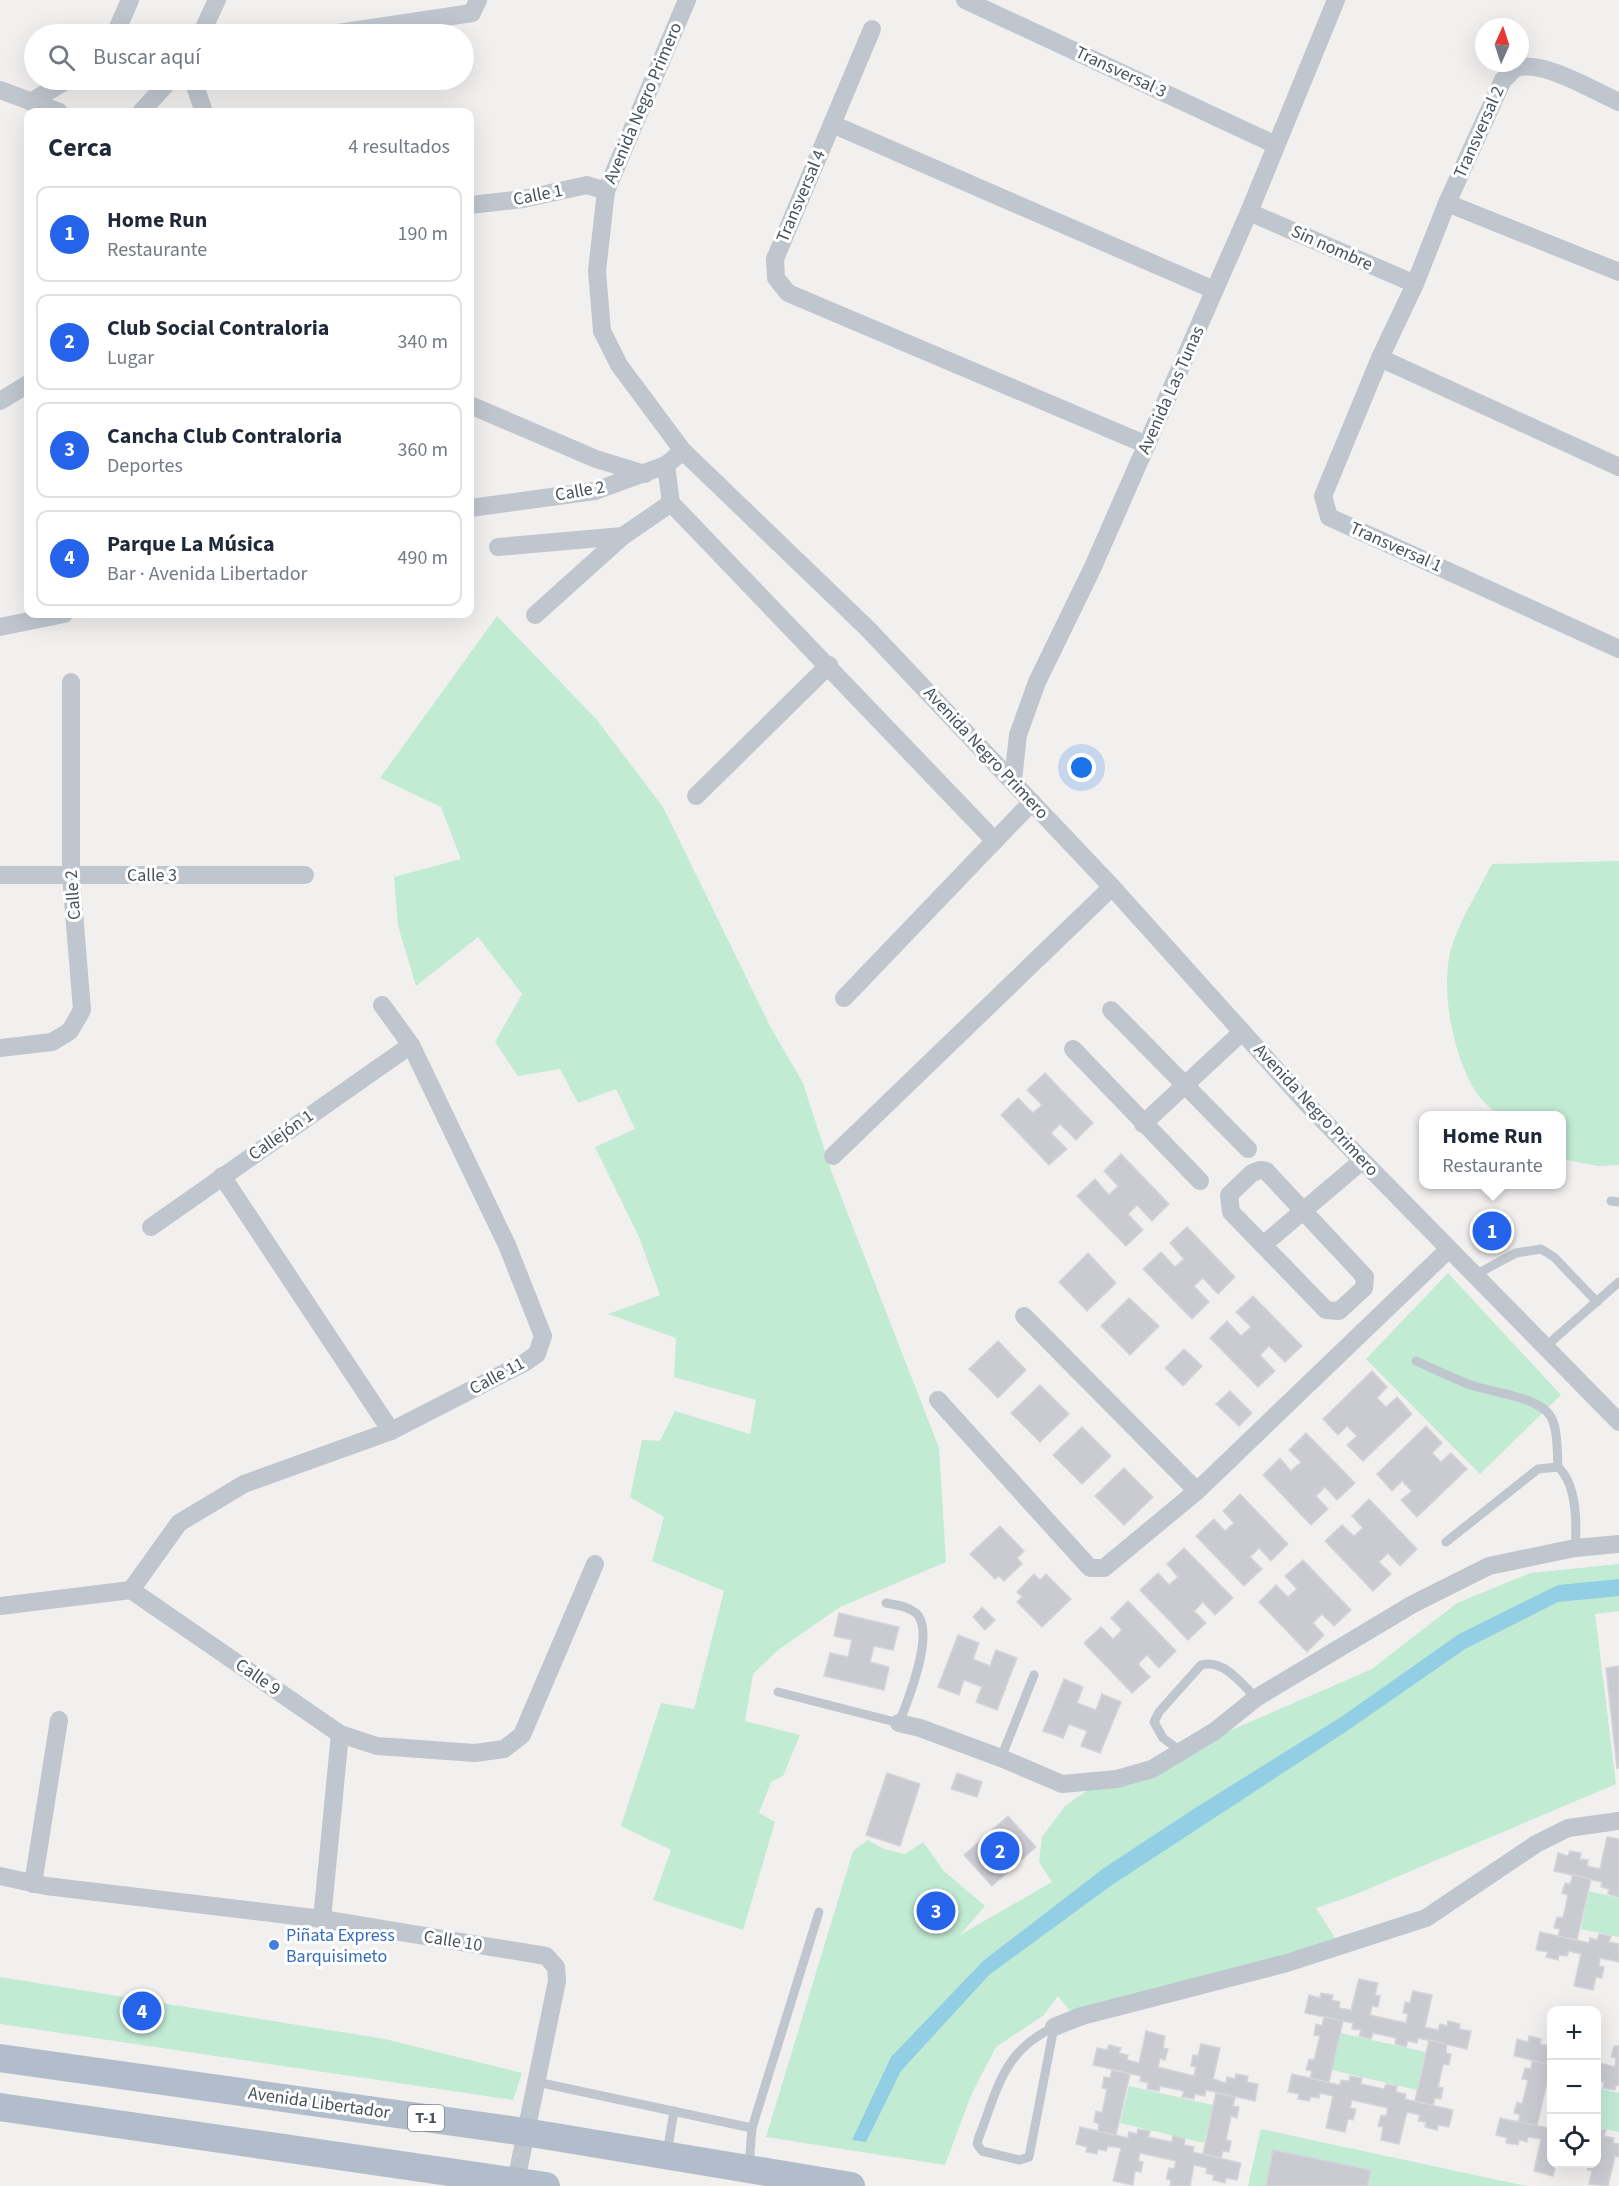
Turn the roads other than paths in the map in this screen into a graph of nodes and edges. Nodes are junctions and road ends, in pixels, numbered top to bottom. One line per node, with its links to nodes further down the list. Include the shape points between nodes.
1 (130, 0): 7 (street)
2 (217, 0): 8 (street)
3 (477, 0): 9 (street, via 472,14)
4 (687, 0): 22 (street, Avenida Negro Primero)
5 (966, 0): 21 (street, Transversal 3)
6 (1336, 0): 21 (street, Avenida Las Tunas)
7 (119, 24)
8 (206, 24)
9 (402, 24)
10 (872, 29): 20 (street, Transversal 4)
11 (0, 90): 15 (street)
12 (51, 90): 15 (street)
13 (161, 90): 18 (street)
14 (196, 90): 19 (street)
15 (31, 102): 17 (street)
16 (1619, 102): 23 (street, Transversal 2, via 1550,71 1517,68 1503,80)
17 (48, 108)
18 (145, 108)
19 (203, 108)
20 (832, 124): 28 (street); 33 (street, Transversal 4, via 775,259 776,278 788,293)
21 (1276, 145): 25 (street, Avenida Las Tunas)
22 (606, 191): 24 (street, Calle 1, via 587,185); 34 (street, Avenida Negro Primero, via 597,271 602,331 618,365)
23 (1447, 203): 26 (street); 27 (street, Transversal 2)
24 (474, 205)
25 (1249, 212): 27 (street, Sin nombre); 28 (street, Avenida Las Tunas)
26 (1619, 272)
27 (1415, 284): 29 (street, Transversal 1)
28 (1214, 290): 33 (street, Avenida Las Tunas)
29 (1380, 358): 36 (street); 45 (street, Transversal 1, via 1323,496 1329,517)
30 (24, 386): 31 (street)
31 (0, 400)
32 (474, 407): 37 (street, via 597,459)
33 (1147, 445): 48 (street, Avenida Las Tunas, via 1038,682 1018,735)
34 (683, 451): 35 (street, Calle 2); 48 (street, Avenida Negro Primero, via 867,628)
35 (666, 465): 37 (street, Calle 2); 38 (street)
36 (1619, 467)
37 (645, 474): 39 (street, Calle 2, via 595,491)
38 (671, 503): 40 (street); 46 (street)
39 (474, 507)
40 (623, 537): 41 (street); 42 (street)
41 (498, 547)
42 (535, 615)
43 (44, 618): 44 (street)
44 (0, 627)
45 (1619, 649)
46 (829, 665): 49 (street); 51 (street)
47 (70, 682): 54 (street, Calle 2)
48 (1013, 780): 50 (street, Avenida Negro Primero)
49 (696, 796)
50 (1032, 802): 51 (street); 55 (street, Avenida Negro Primero)
51 (995, 841): 56 (street)
52 (0, 875): 54 (street, Calle 3)
53 (305, 875): 54 (street, Calle 3)
54 (71, 876): 61 (street, Calle 2, via 82,1010 70,1031 52,1042)
55 (1112, 886): 59 (street, Avenida Negro Primero); 66 (street)
56 (844, 998)
57 (382, 1005): 60 (street, Calle 11)
58 (1111, 1010): 63 (street)
59 (1242, 1032): 63 (street); 67 (street, Avenida Negro Primero)
60 (411, 1045): 68 (street, Callejón 1); 82 (street, Calle 11, via 507,1245 543,1336 537,1353 524,1363)
61 (0, 1048)
62 (1073, 1049): 64 (street)
63 (1186, 1085): 64 (street); 65 (street)
64 (1143, 1124): 69 (street)
65 (1248, 1149)
66 (833, 1156)
67 (1362, 1161): 70 (street); 73 (street, Avenida Negro Primero)
68 (222, 1176): 71 (street, Callejón 1); 82 (street)
69 (1200, 1181)
70 (1303, 1211): 72 (street); 72 (street, via 1266,1171 1252,1173 1229,1195 1228,1205); 72 (street, via 1365,1277 1364,1288 1339,1311 1326,1311)
71 (152, 1227)
72 (1263, 1245)
73 (1449, 1249): 74 (street, Avenida Negro Primero); 84 (street)
74 (1474, 1275): 76 (lane, via 1516,1253 1541,1249 1554,1257); 78 (street, Avenida Negro Primero)
75 (1619, 1282): 76 (lane)
76 (1597, 1302): 78 (lane)
77 (1023, 1316): 84 (street)
78 (1545, 1347): 81 (street, Avenida Negro Primero)
79 (1416, 1361): 83 (lane, via 1472,1386 1524,1399 1542,1408 1554,1424)
80 (938, 1400): 84 (street, via 1090,1568 1104,1568)
81 (1619, 1422)
82 (391, 1431): 89 (street, Calle 11, via 244,1484 179,1523)
83 (1558, 1467): 85 (lane, via 1538,1470); 87 (lane, via 1568,1481 1576,1521)
84 (1197, 1491)
85 (1446, 1542)
86 (1619, 1544): 87 (street)
87 (1575, 1548): 94 (street, via 1489,1566 1413,1604)
88 (594, 1564): 97 (street, Calle 9, via 522,1735 504,1749 476,1753 377,1746)
89 (131, 1590): 91 (street); 97 (street, Calle 9)
90 (886, 1603): 96 (lane, via 908,1607 924,1627 923,1648)
91 (0, 1606)
92 (1034, 1675): 99 (lane)
93 (778, 1692): 96 (lane)
94 (1256, 1698): 98 (street); 98 (lane, via 1227,1670 1209,1663 1202,1665 1154,1722 1163,1738)
95 (59, 1720): 102 (street)
96 (899, 1723): 99 (street)
97 (340, 1734): 104 (street)
98 (1182, 1752): 99 (street, via 1152,1770 1085,1784 1062,1784)
99 (1001, 1758)
100 (1619, 1821): 105 (street, via 1568,1828 1552,1836 1426,1918 1287,1963 1082,2016)
101 (0, 1876): 102 (street, Calle 10)
102 (33, 1884): 104 (street, Calle 10)
103 (819, 1912): 110 (lane)
104 (322, 1919): 107 (street, Calle 10, via 546,1956 556,1967 557,1981)
105 (1054, 2027): 105 (lane, via 1029,2157 1020,2160 982,2151 977,2144 1010,2059 1023,2045)
106 (0, 2058): 111 (main road, Avenida Libertador / T-1)
107 (537, 2082): 109 (lane); 111 (street, Calle 10)
108 (0, 2107): 114 (main road)
109 (674, 2111): 110 (lane); 112 (lane)
110 (752, 2128): 113 (lane)
111 (525, 2132): 112 (main road, Avenida Libertador / T-1); 114 (street, Calle 10)
112 (667, 2155): 113 (main road, Avenida Libertador / T-1)
113 (748, 2168): 116 (main road, Avenida Libertador / T-1)
114 (516, 2184): 115 (main road)
115 (546, 2186)
116 (851, 2186)

